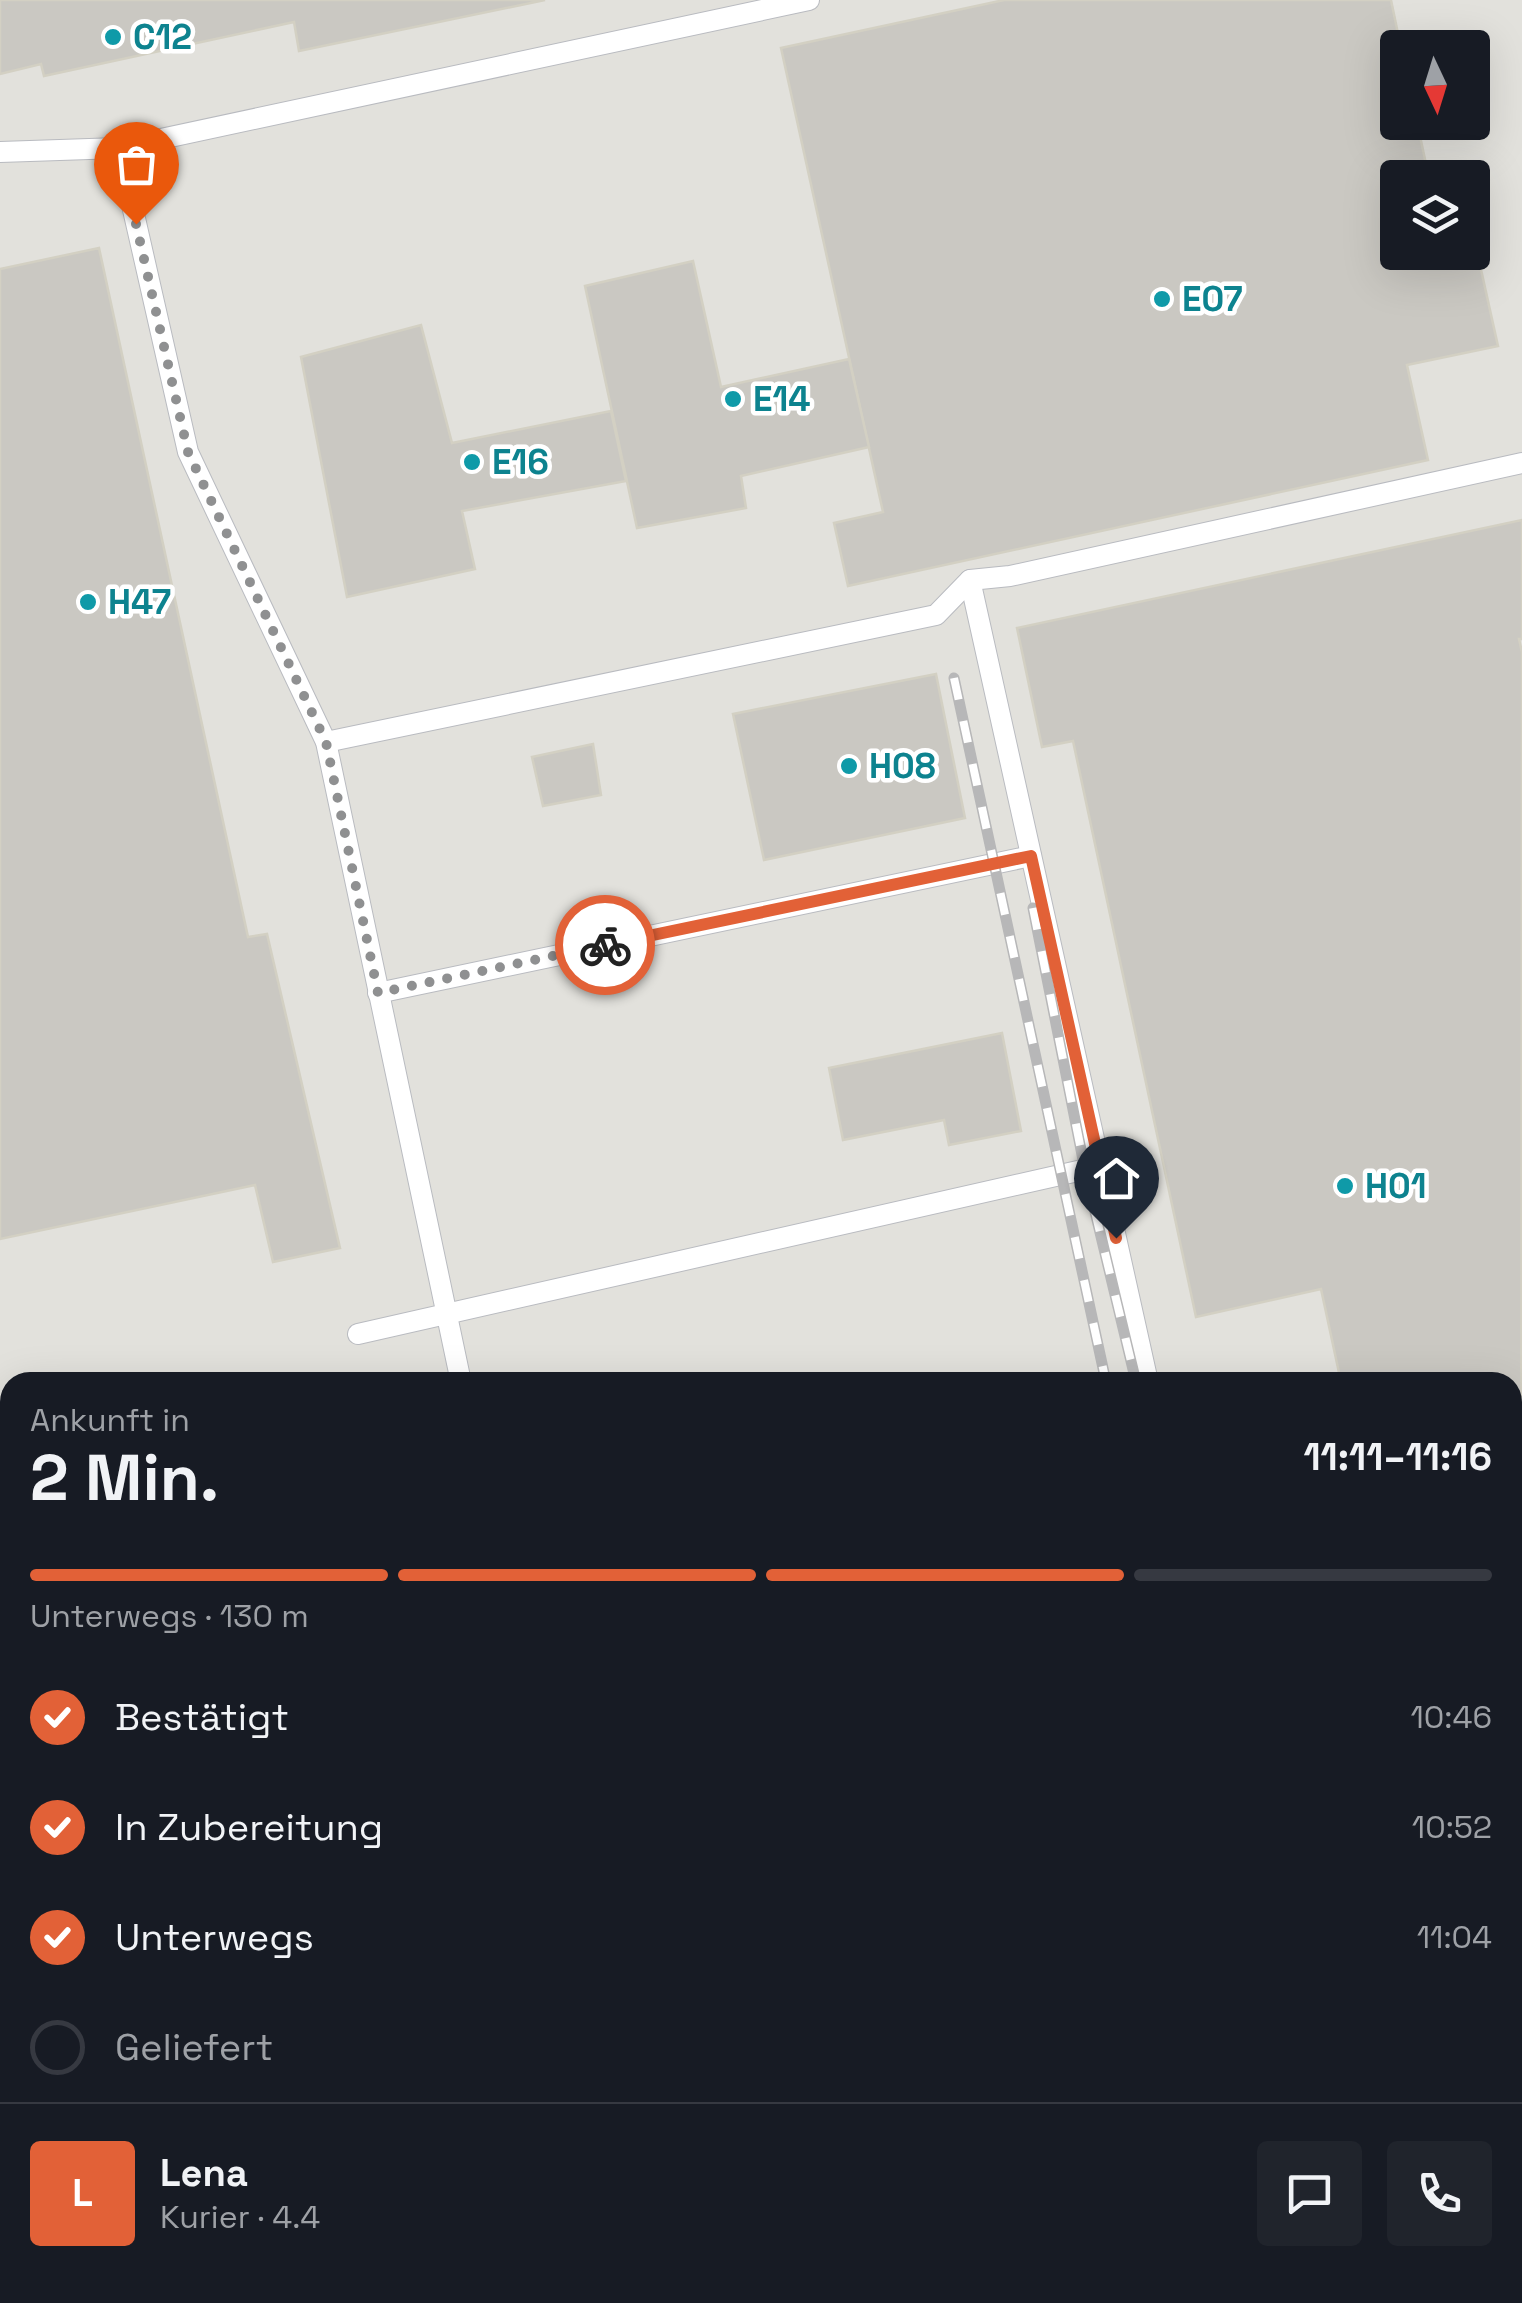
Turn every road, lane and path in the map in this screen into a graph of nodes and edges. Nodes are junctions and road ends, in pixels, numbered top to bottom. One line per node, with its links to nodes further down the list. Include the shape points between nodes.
1 (809, 0): 2 (lane)
2 (119, 148): 3 (lane); 6 (lane, via 188,452)
3 (0, 152)
4 (1522, 463): 5 (lane)
5 (970, 580): 6 (lane, via 936,615); 7 (lane)
6 (326, 742): 8 (lane)
7 (1031, 856): 8 (lane); 9 (lane)
8 (378, 993): 10 (lane)
9 (1100, 1166): 10 (lane); 13 (lane)
10 (446, 1313): 11 (lane); 12 (lane)
11 (358, 1334)
12 (459, 1372)
13 (1146, 1372)

